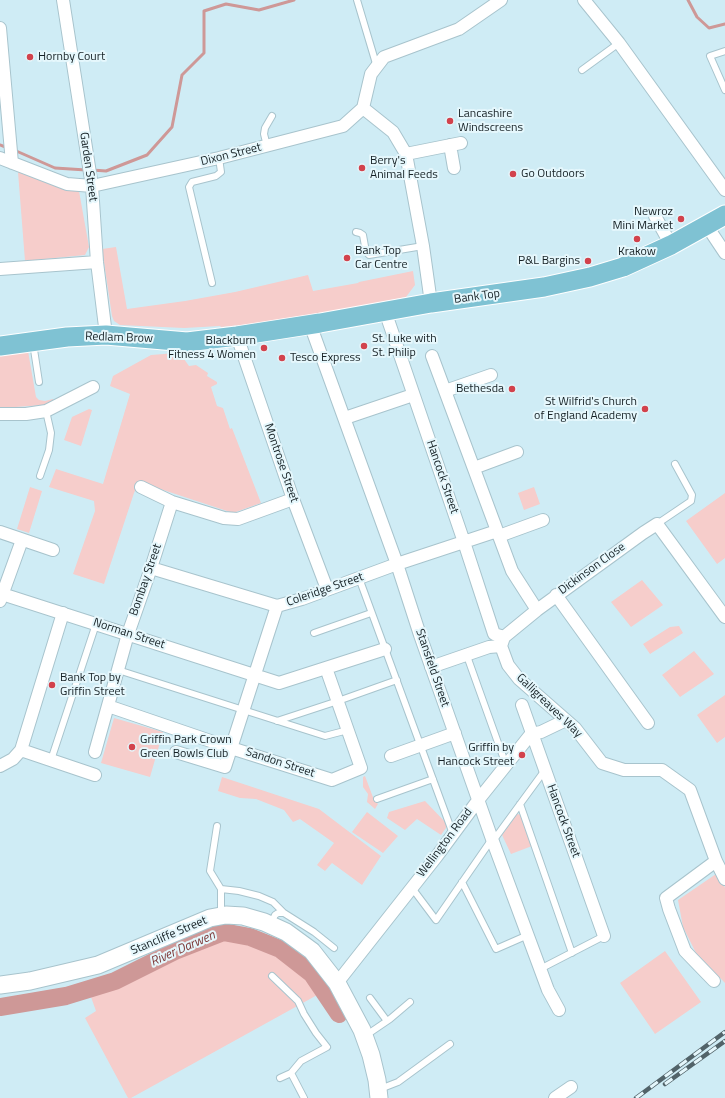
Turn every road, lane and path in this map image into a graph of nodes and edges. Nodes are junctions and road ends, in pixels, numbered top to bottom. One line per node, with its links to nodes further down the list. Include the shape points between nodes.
1 (63, 0): 19 (street, Garden Street)
2 (357, 0): 8 (lane)
3 (500, 0): 8 (street, via 459,29 384,57)
4 (584, 0): 6 (street)
5 (0, 28): 11 (street)
6 (618, 42): 9 (lane); 20 (street)
7 (725, 51): 10 (lane, via 710,56)
8 (377, 66): 12 (street, via 371,74)
9 (582, 70)
10 (725, 90)
11 (3, 99): 15 (street)
12 (363, 108): 14 (street, Dixon Street, via 343,126); 16 (street, via 393,132)
13 (272, 116): 14 (lane, via 264,134)
14 (267, 146): 17 (street, Dixon Street)
15 (9, 154): 19 (street, Dixon Street, via 67,184)
16 (406, 154): 18 (street, via 455,144); 26 (street)
17 (219, 158): 19 (street, Dixon Street); 30 (lane, via 221,172 216,176 192,182 189,187)
18 (454, 168)
19 (92, 186): 28 (street, Garden Street)
20 (725, 190)
21 (655, 216): 25 (street)
22 (725, 216): 23 (main road, Bank Top)
23 (707, 226): 25 (main road, Bank Top); 27 (street)
24 (356, 232): 26 (lane, via 363,235 366,252 369,255)
25 (671, 245): 31 (main road, Bank Top, via 623,267 590,276 519,291)
26 (423, 246): 31 (street)
27 (725, 253)
28 (97, 262): 29 (street); 34 (street, Garden Street)
29 (0, 269)
30 (212, 283)
31 (431, 303): 32 (main road, Bank Top)
32 (385, 311): 33 (main road, Bank Top); 43 (street, Hancock Street)
33 (310, 324): 35 (main road, Bank Top); 46 (street, Stansfeld Street)
34 (106, 335): 35 (main road, Redlam Brow, via 187,342); 36 (main road, Redlam Brow)
35 (237, 336): 52 (street, Montrose Street)
36 (32, 342): 37 (main road, Redlam Brow); 40 (lane)
37 (0, 346)
38 (432, 356): 42 (street)
39 (491, 375): 42 (street)
40 (40, 382)
41 (93, 387): 44 (street)
42 (445, 391): 49 (street)
43 (412, 395): 46 (street); 59 (street, Hancock Street)
44 (46, 411): 45 (street); 50 (lane, via 51,433 49,450)
45 (0, 414)
46 (345, 418): 61 (street, Stansfeld Street)
47 (517, 452): 49 (street)
48 (675, 464): 55 (lane, via 692,496 691,501)
49 (474, 468): 57 (street)
50 (40, 476)
51 (141, 487): 53 (street)
52 (293, 499): 53 (street, via 238,519 224,518); 64 (street, Montrose Street)
53 (172, 502): 62 (street, Bombay Street)
54 (543, 520): 57 (street, Coleridge Street)
55 (657, 524): 65 (street, Dickinson Close); 71 (street)
56 (0, 532): 58 (street)
57 (498, 534): 59 (street, Coleridge Street); 68 (street, via 512,571)
58 (22, 540): 60 (street); 66 (street)
59 (464, 542): 61 (street, Coleridge Street); 75 (street, Hancock Street, via 494,634)
60 (53, 550)
61 (396, 564): 63 (street, Coleridge Street); 78 (street, Stansfeld Street)
62 (151, 568): 67 (street, Coleridge Street); 74 (street, Bombay Street)
63 (359, 578): 64 (street, Coleridge Street); 70 (lane)
64 (327, 589): 67 (street, Coleridge Street)
65 (556, 595): 68 (street, Dickinson Close); 89 (street)
66 (1, 598): 69 (street, Norman Street)
67 (277, 606): 81 (street)
68 (537, 610): 75 (street, Dickinson Close)
69 (63, 613): 72 (street, Norman Street); 95 (street)
70 (372, 613): 73 (lane); 76 (lane)
71 (725, 617)
72 (96, 624): 74 (street, Norman Street); 99 (lane)
73 (314, 633)
74 (128, 634): 80 (street, Bombay Street); 81 (street, Norman Street)
75 (503, 641): 77 (street, Dickinson Close); 87 (street, Galligreaves Way, via 508,665 519,679)
76 (385, 648): 79 (street, Norman Street); 82 (lane)
77 (467, 656): 78 (street, Dickinson Close); 101 (lane)
78 (431, 667): 91 (street, Stansfeld Street)
79 (326, 668): 81 (street, Norman Street, via 279,683); 83 (street)
80 (118, 670): 85 (street, Bombay Street); 86 (lane)
81 (255, 676): 86 (street)
82 (396, 680): 83 (lane); 93 (lane)
83 (338, 701): 88 (lane); 90 (street)
84 (522, 705): 92 (street, Hancock Street)
85 (108, 706): 94 (street, Sandon Street); 96 (street, Bombay Street)
86 (244, 710): 88 (lane); 94 (street)
87 (566, 720): 92 (street); 111 (street, Galligreaves Way, via 602,763 624,770 662,770 690,790)
88 (277, 721): 90 (lane, via 325,736)
89 (648, 723)
90 (348, 730): 94 (street, Sandon Street, via 361,768 332,780)
91 (455, 734): 93 (street); 106 (street, Stansfeld Street)
92 (531, 734): 101 (street, Wellington Road); 102 (street, Hancock Street)
93 (421, 746): 98 (street); 104 (lane)
94 (231, 748): 97 (street, via 225,767)
95 (21, 750): 99 (street); 100 (street, via 13,759)
96 (95, 752)
97 (176, 752)
98 (391, 756)
99 (51, 760): 103 (street)
100 (0, 766)
101 (506, 766): 106 (street, Wellington Road)
102 (545, 770): 107 (lane); 120 (street, Hancock Street)
103 (95, 775)
104 (433, 779): 105 (lane); 109 (lane)
105 (377, 799)
106 (479, 799): 109 (street, Wellington Road); 110 (street, Stansfeld Street)
107 (520, 804): 110 (lane); 122 (lane)
108 (217, 826): 115 (lane, via 210,871)
109 (453, 834): 114 (street, Wellington Road)
110 (493, 840): 113 (lane); 119 (street, Stansfeld Street)
111 (716, 860): 112 (street, Galligreaves Way); 125 (street, via 666,898 685,951)
112 (725, 879)
113 (462, 882): 114 (lane, via 436,920); 119 (lane, via 496,949)
114 (412, 888): 126 (street, Wellington Road)
115 (221, 889): 116 (lane, via 259,896 273,902); 117 (lane)
116 (284, 913): 118 (lane, via 278,912); 121 (lane)
117 (221, 916): 118 (main road, Stancliffe Street, via 243,916); 127 (main road, Stancliffe Street, via 210,918 98,965 30,981)
118 (271, 925): 126 (main road, Stancliffe Street, via 286,932 312,951)
119 (528, 935): 123 (street, Stansfeld Street)
120 (604, 936): 122 (lane)
121 (334, 948)
122 (572, 953): 123 (lane)
123 (540, 969): 130 (street, Stansfeld Street)
124 (272, 976): 134 (lane, via 298,1001 326,1047 300,1061)
125 (714, 981)
126 (337, 983): 132 (main road, Stancliffe Street)
127 (0, 985)
128 (370, 998): 131 (lane)
129 (410, 1002): 131 (lane)
130 (559, 1010)
131 (387, 1021): 132 (lane)
132 (364, 1036): 137 (main road, Stancliffe Street, via 371,1055)
133 (450, 1044): 137 (lane)
134 (291, 1073): 135 (lane); 138 (lane)
135 (280, 1078)
136 (570, 1087): 139 (street)
137 (379, 1094)
138 (304, 1098)
139 (555, 1098)

